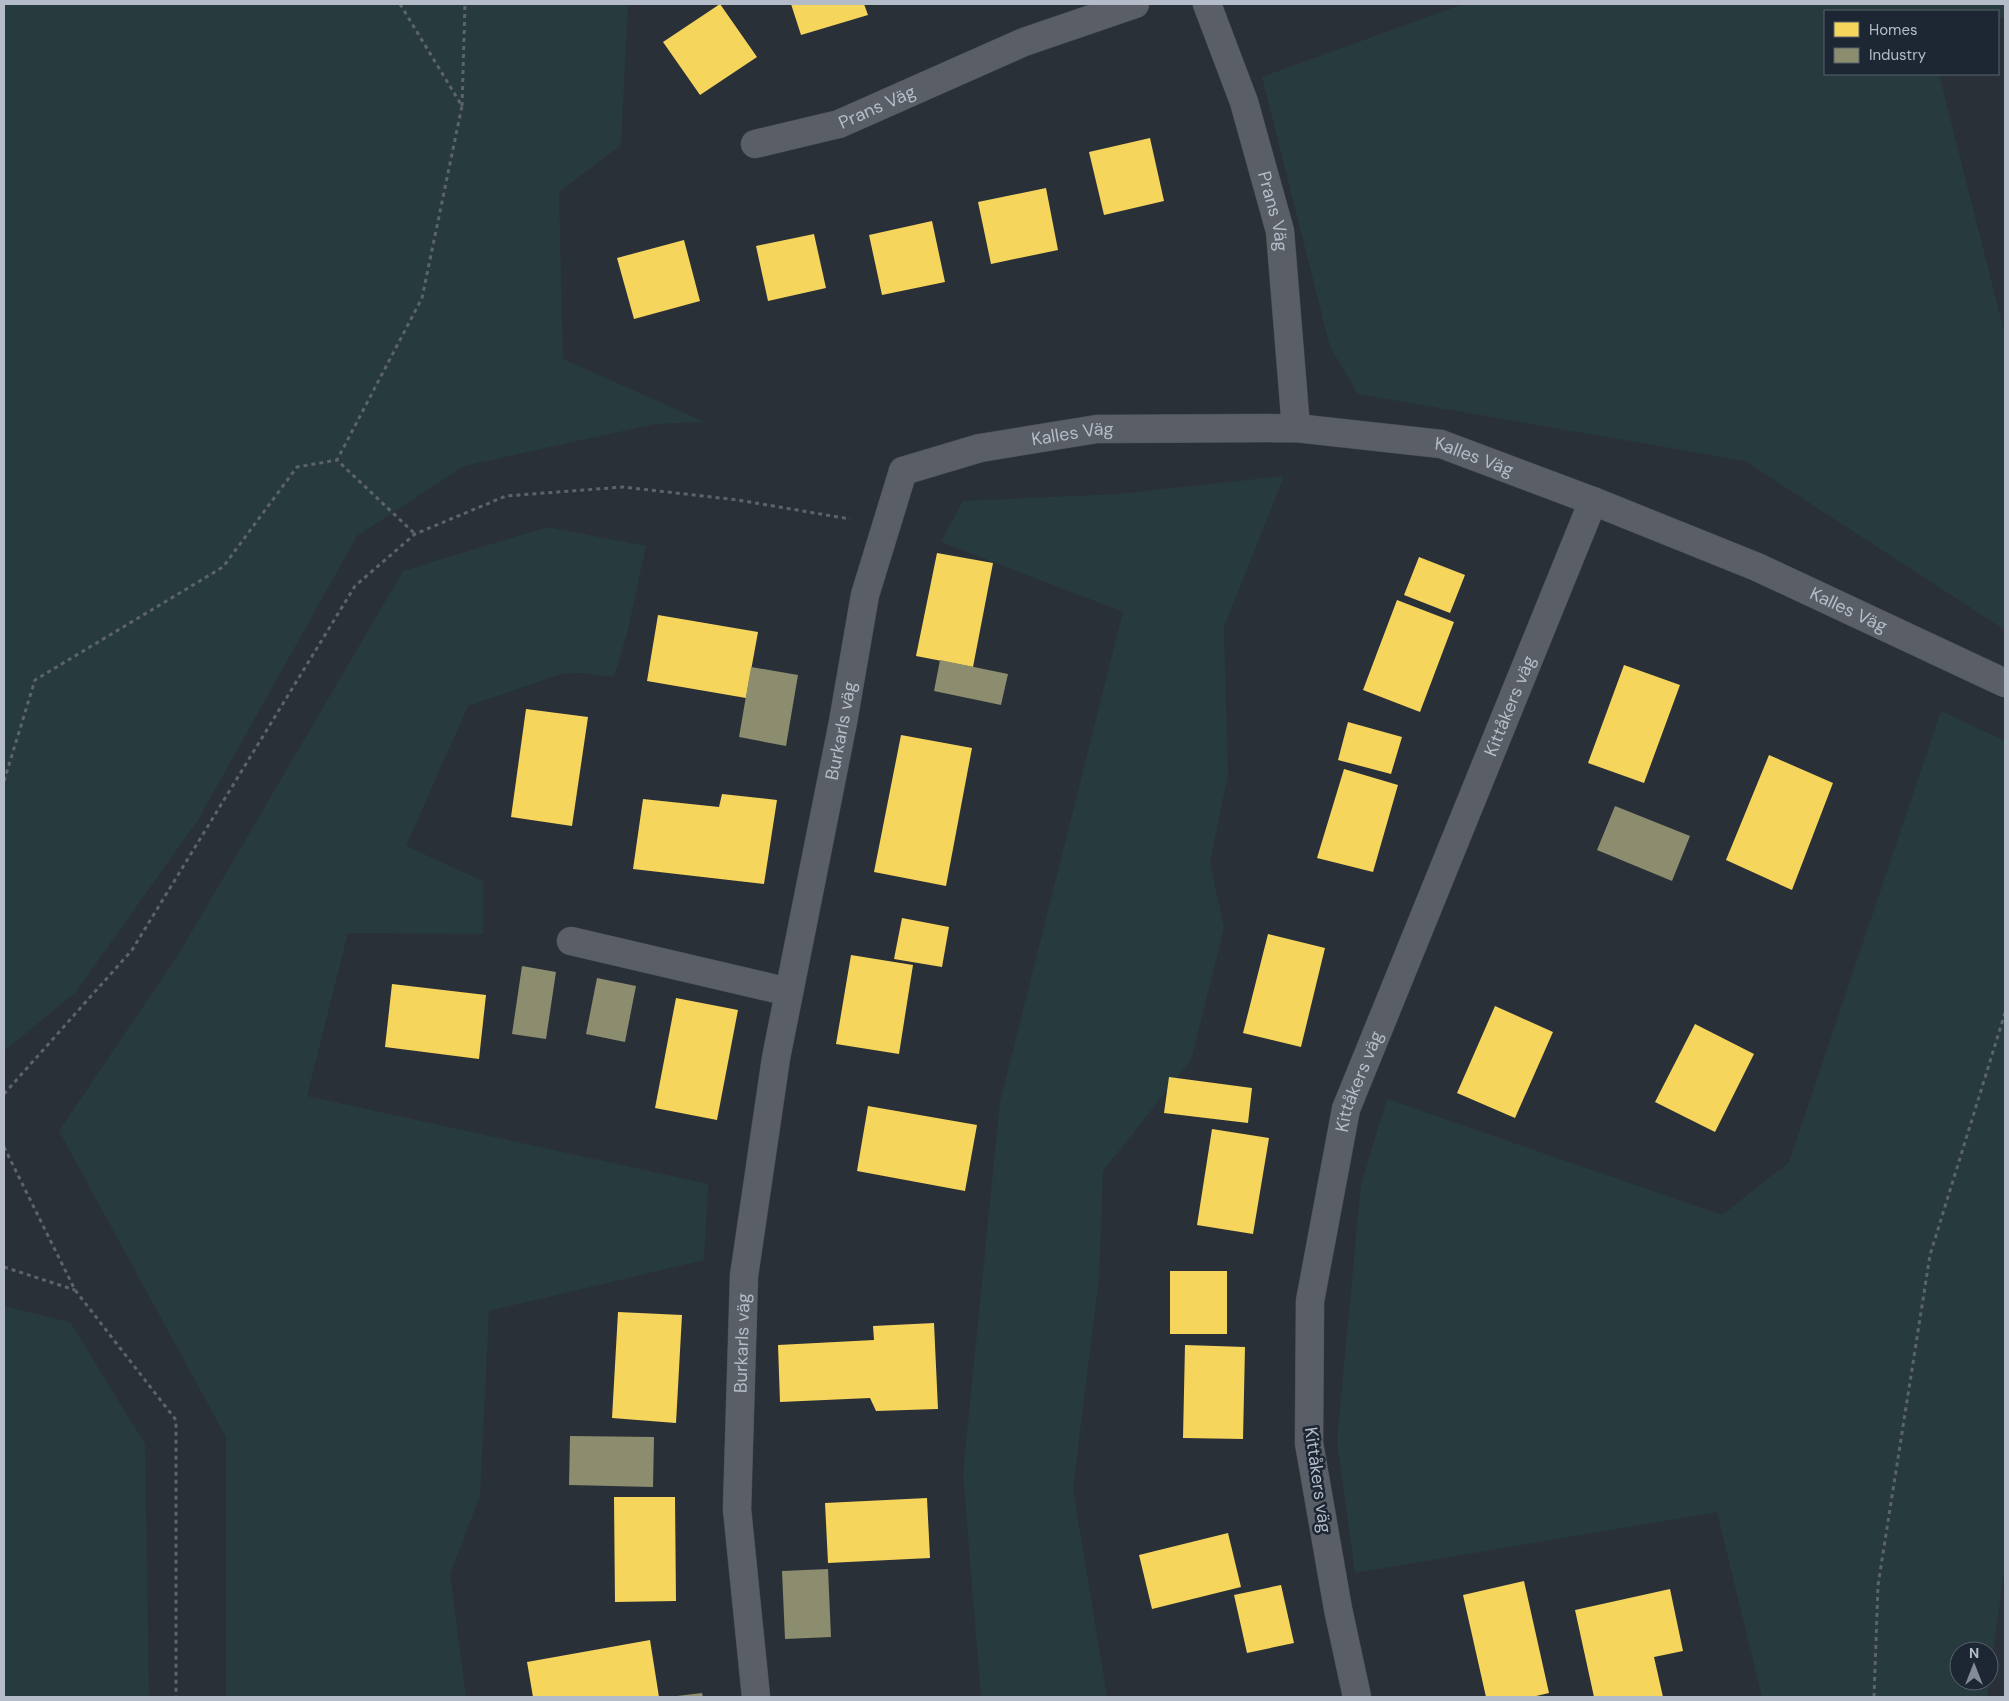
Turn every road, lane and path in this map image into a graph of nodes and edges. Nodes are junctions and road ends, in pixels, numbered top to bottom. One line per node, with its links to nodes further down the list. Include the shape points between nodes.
1 (400, 4): 5 (path)
2 (465, 4): 5 (path)
3 (1135, 4): 6 (street, Prans Väg, via 1024,42 839,124)
4 (1207, 4): 7 (street, Prans Väg, via 1244,102 1280,231)
5 (462, 106): 8 (path, via 422,298)
6 (755, 144)
7 (1296, 428): 9 (street, Kalles Väg, via 1097,429 980,448); 10 (street, Kalles Väg, via 1441,444)
8 (337, 460): 12 (path); 14 (path, via 297,467 223,567 35,680)
9 (903, 471): 11 (street, Burkarls väg)
10 (1593, 501): 13 (street, Kalles Väg, via 1756,567); 24 (street, Kittåkers väg, via 1346,1109 1310,1302 1309,1443)
11 (886, 526): 12 (path, via 738,500 623,487 506,496); 16 (street, Burkarls väg, via 865,595)
12 (415, 534): 18 (path, via 355,586 132,950)
13 (2005, 683)
14 (4, 781)
15 (571, 941): 16 (street)
16 (789, 992): 23 (street, Burkarls väg, via 776,1058 744,1276 737,1509)
17 (2005, 1013): 25 (path, via 1930,1255 1878,1585)
18 (4, 1094)
19 (4, 1147): 21 (path)
20 (4, 1267): 21 (path)
21 (75, 1290): 22 (path, via 176,1420)
22 (176, 1697)
23 (756, 1697)
24 (1357, 1697)
25 (1874, 1697)

